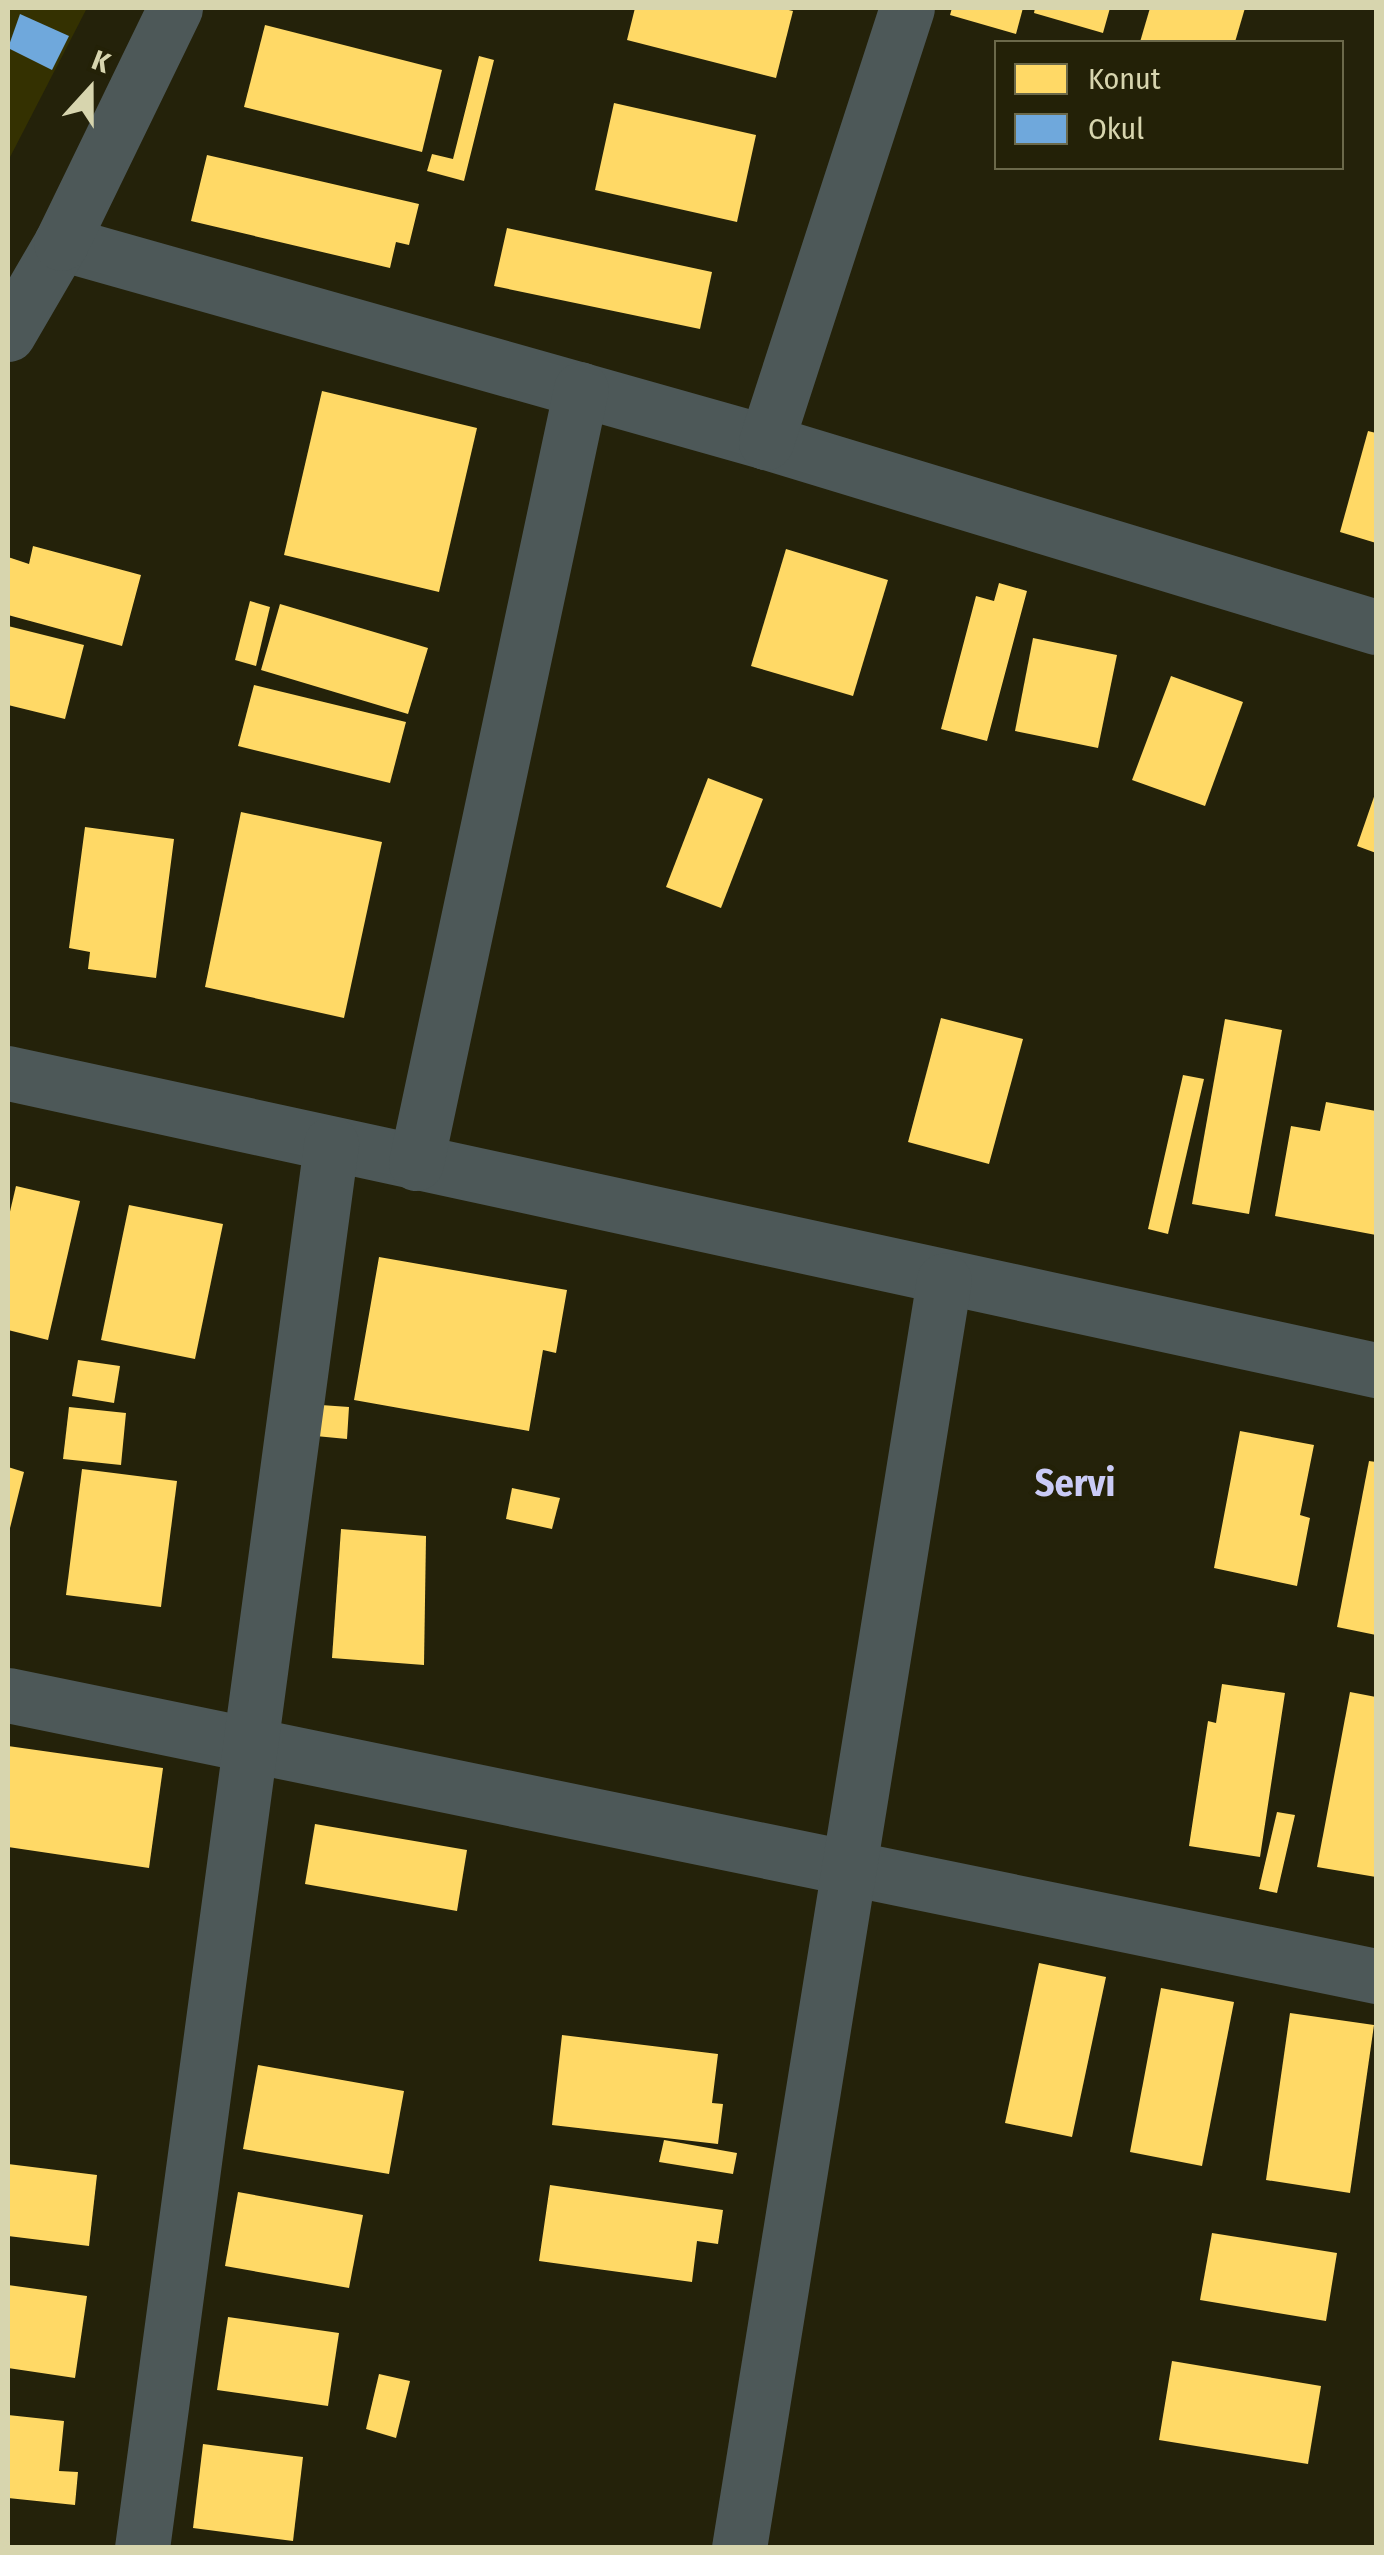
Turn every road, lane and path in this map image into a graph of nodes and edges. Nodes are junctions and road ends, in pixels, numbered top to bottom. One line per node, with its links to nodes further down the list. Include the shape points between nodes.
1 (175, 8): 3 (street)
2 (907, 8): 6 (street)
3 (61, 243): 4 (street); 5 (street)
4 (8, 334)
5 (581, 389): 6 (street); 10 (street)
6 (766, 442): 7 (street)
7 (1376, 627)
8 (8, 1073): 9 (street)
9 (331, 1144): 10 (street); 14 (street)
10 (416, 1163): 11 (street)
11 (944, 1280): 12 (street); 15 (street)
12 (1376, 1370)
13 (8, 1694): 14 (street)
14 (245, 1746): 15 (street); 17 (street)
15 (850, 1867): 16 (street); 18 (street)
16 (1376, 1976)
17 (142, 2548)
18 (739, 2548)

